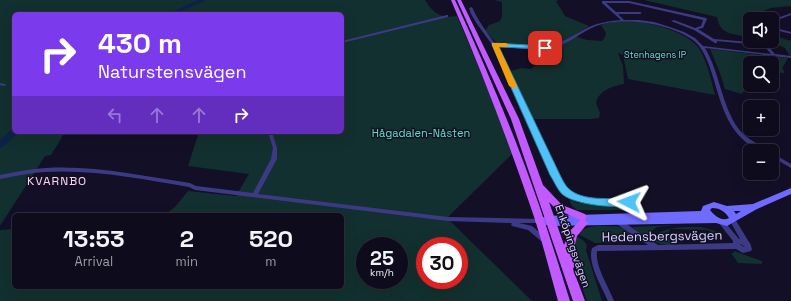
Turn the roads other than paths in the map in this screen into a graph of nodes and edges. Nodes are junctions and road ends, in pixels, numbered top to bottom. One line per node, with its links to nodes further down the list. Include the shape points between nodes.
1 (453, 0): 36 (main road, Enköpingsvägen)
2 (459, 0): 29 (main road, Enköpingsvägen, via 515,119)
3 (471, 8): 19 (street, via 472,14)
4 (615, 12): 5 (street); 6 (street, via 603,2 629,2); 11 (street)
5 (640, 13)
6 (677, 13): 9 (street); 12 (street); 14 (street, via 706,19 702,27)
7 (791, 14): 10 (street)
8 (447, 16): 18 (street)
9 (682, 16)
10 (779, 18)
11 (623, 20): 13 (street, via 646,22); 19 (street, via 599,23 567,42 543,48)
12 (672, 21): 13 (street); 14 (street)
13 (668, 28): 20 (street, via 690,38)
14 (695, 29): 17 (street)
15 (779, 30): 16 (street)
16 (791, 33)
17 (714, 40): 21 (street); 22 (street, via 760,44 766,46)
18 (344, 42)
19 (495, 45): 35 (street, via 532,128 564,191 581,200 629,202 635,205)
20 (702, 47): 21 (street); 25 (street, via 732,122 744,138)
21 (723, 49): 22 (street)
22 (773, 54): 23 (street)
23 (791, 57)
24 (271, 134): 31 (street, via 275,148 274,159)
25 (753, 144)
26 (779, 160): 27 (street)
27 (791, 166)
28 (0, 176): 31 (street, via 48,168 109,173 190,185 195,188)
29 (538, 182): 36 (main road, Enköpingsvägen); 37 (main road, via 559,207)
30 (791, 191): 32 (street)
31 (255, 195): 39 (street, via 381,212)
32 (754, 207): 33 (street); 38 (street)
33 (726, 209): 34 (street, via 709,205 706,208); 38 (street, via 731,212)
34 (707, 213): 35 (street); 40 (street)
35 (644, 219): 37 (street); 40 (street); 41 (street)
36 (546, 220): 37 (street); 39 (street); 42 (main road, Enköpingsvägen); 45 (main road, Enköpingsvägen)
37 (582, 220): 41 (street); 45 (main road, via 572,235)
38 (733, 220): 40 (street, via 727,223); 43 (street, Hedensbergsvägen, via 749,247 743,250)
39 (496, 221): 42 (street, via 530,228)
40 (718, 221): 43 (street)
41 (620, 223): 44 (street)
42 (545, 241): 46 (main road, Enköpingsvägen)
43 (737, 243): 44 (street, Hedensbergsvägen)
44 (657, 247): 48 (street, Hedensbergsvägen, via 594,250 596,265)
45 (569, 272): 47 (main road, Enköpingsvägen)
46 (564, 301)
47 (579, 301)
48 (611, 301)

